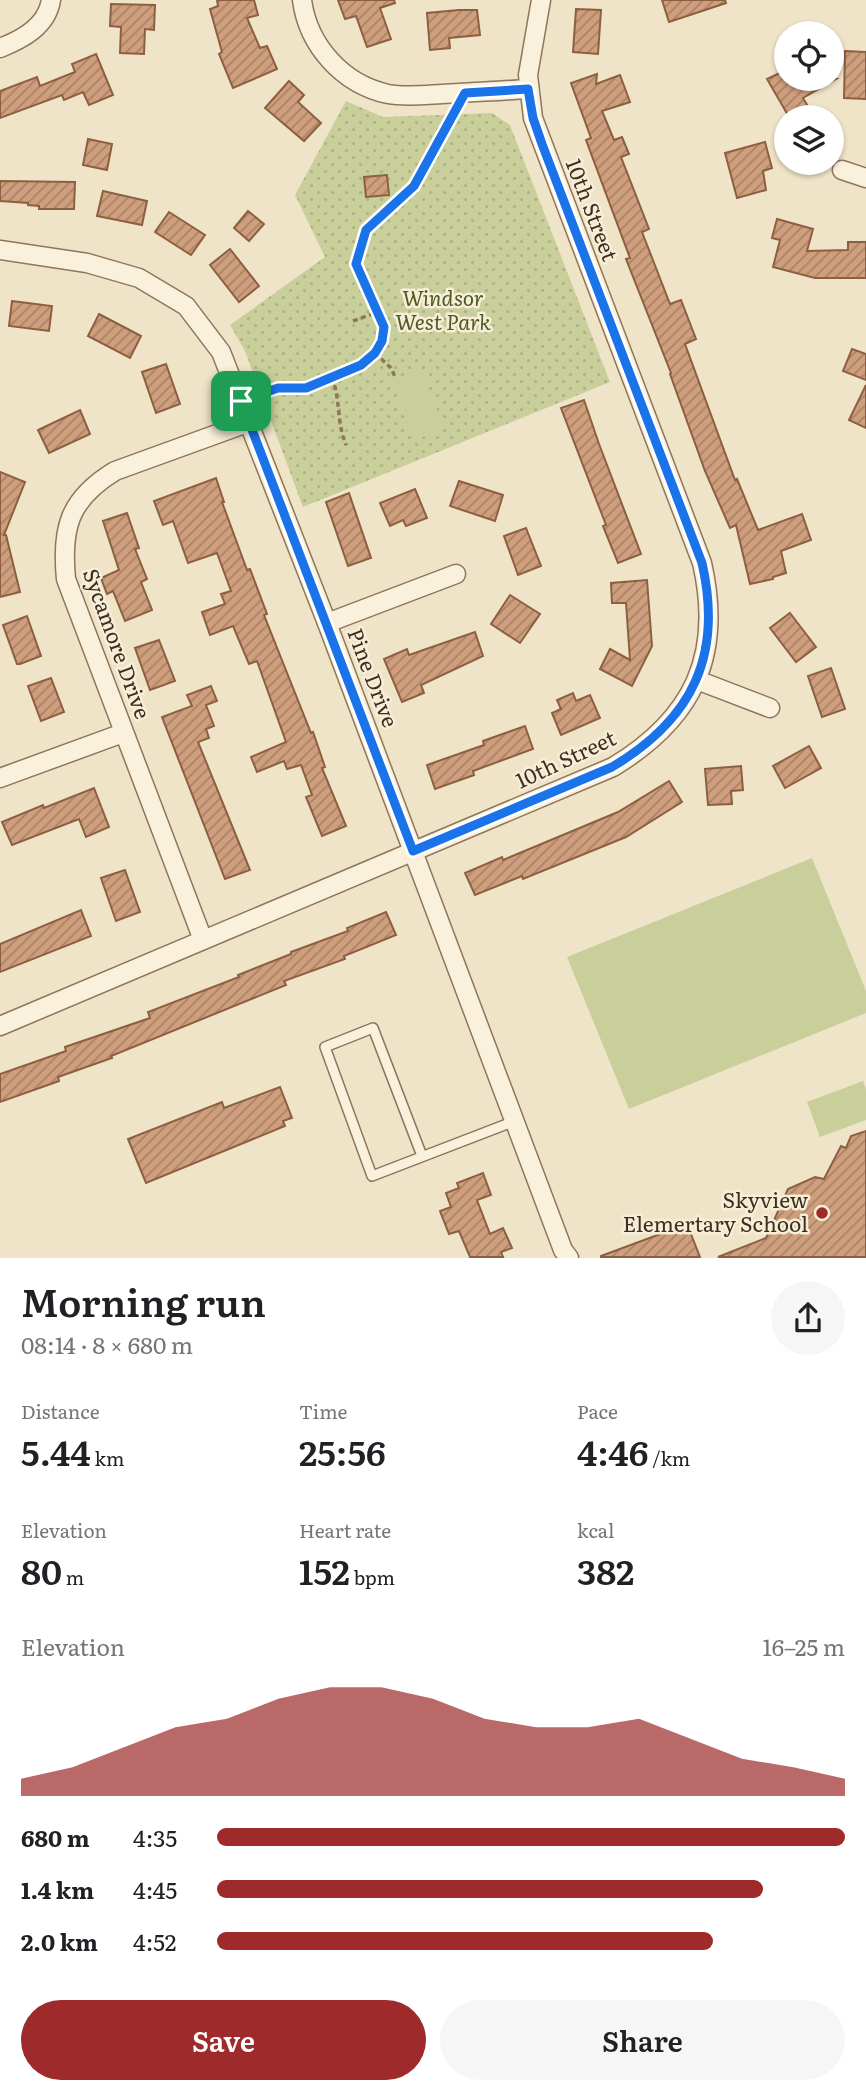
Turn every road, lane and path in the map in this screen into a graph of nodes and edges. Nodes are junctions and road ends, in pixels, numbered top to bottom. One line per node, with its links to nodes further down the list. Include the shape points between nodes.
1 (51, 0): 4 (street, via 49,13 34,30)
2 (302, 0): 6 (street, via 318,46 357,82 388,94)
3 (541, 0): 5 (street, 10th Street)
4 (0, 48)
5 (528, 89): 6 (street); 20 (street, 10th Street, via 542,144 702,563 709,625)
6 (465, 93): 10 (path, via 414,186 366,230 356,264)
7 (844, 171): 8 (street)
8 (866, 178)
9 (0, 250): 15 (street, Pine Drive, via 87,263 139,278 186,306 222,352)
10 (378, 313): 11 (path); 12 (path, via 384,327)
11 (353, 321)
12 (375, 353): 13 (path, via 361,365); 14 (path)
13 (332, 377): 15 (path, via 306,388 278,388); 17 (path, via 338,392 339,429)
14 (396, 379)
15 (241, 401): 16 (street, Pine Drive)
16 (250, 422): 19 (street, Pine Drive); 22 (street, Sycamore Drive, via 115,471 88,492 68,521 63,549 65,579)
17 (346, 445)
18 (456, 574): 19 (street)
19 (327, 623): 24 (street, Pine Drive)
20 (697, 680): 21 (street); 24 (street, 10th Street, via 667,724 632,755)
21 (770, 708)
22 (123, 733): 23 (street); 25 (street, Sycamore Drive)
23 (0, 778)
24 (413, 851): 25 (street, 10th Street); 27 (street, Pine Drive)
25 (203, 940): 26 (street, 10th Street)
26 (0, 1026)
27 (515, 1121): 28 (lane); 29 (street, Pine Drive)
28 (422, 1156): 28 (lane, via 373,1028 325,1047 372,1176)
29 (569, 1258)

